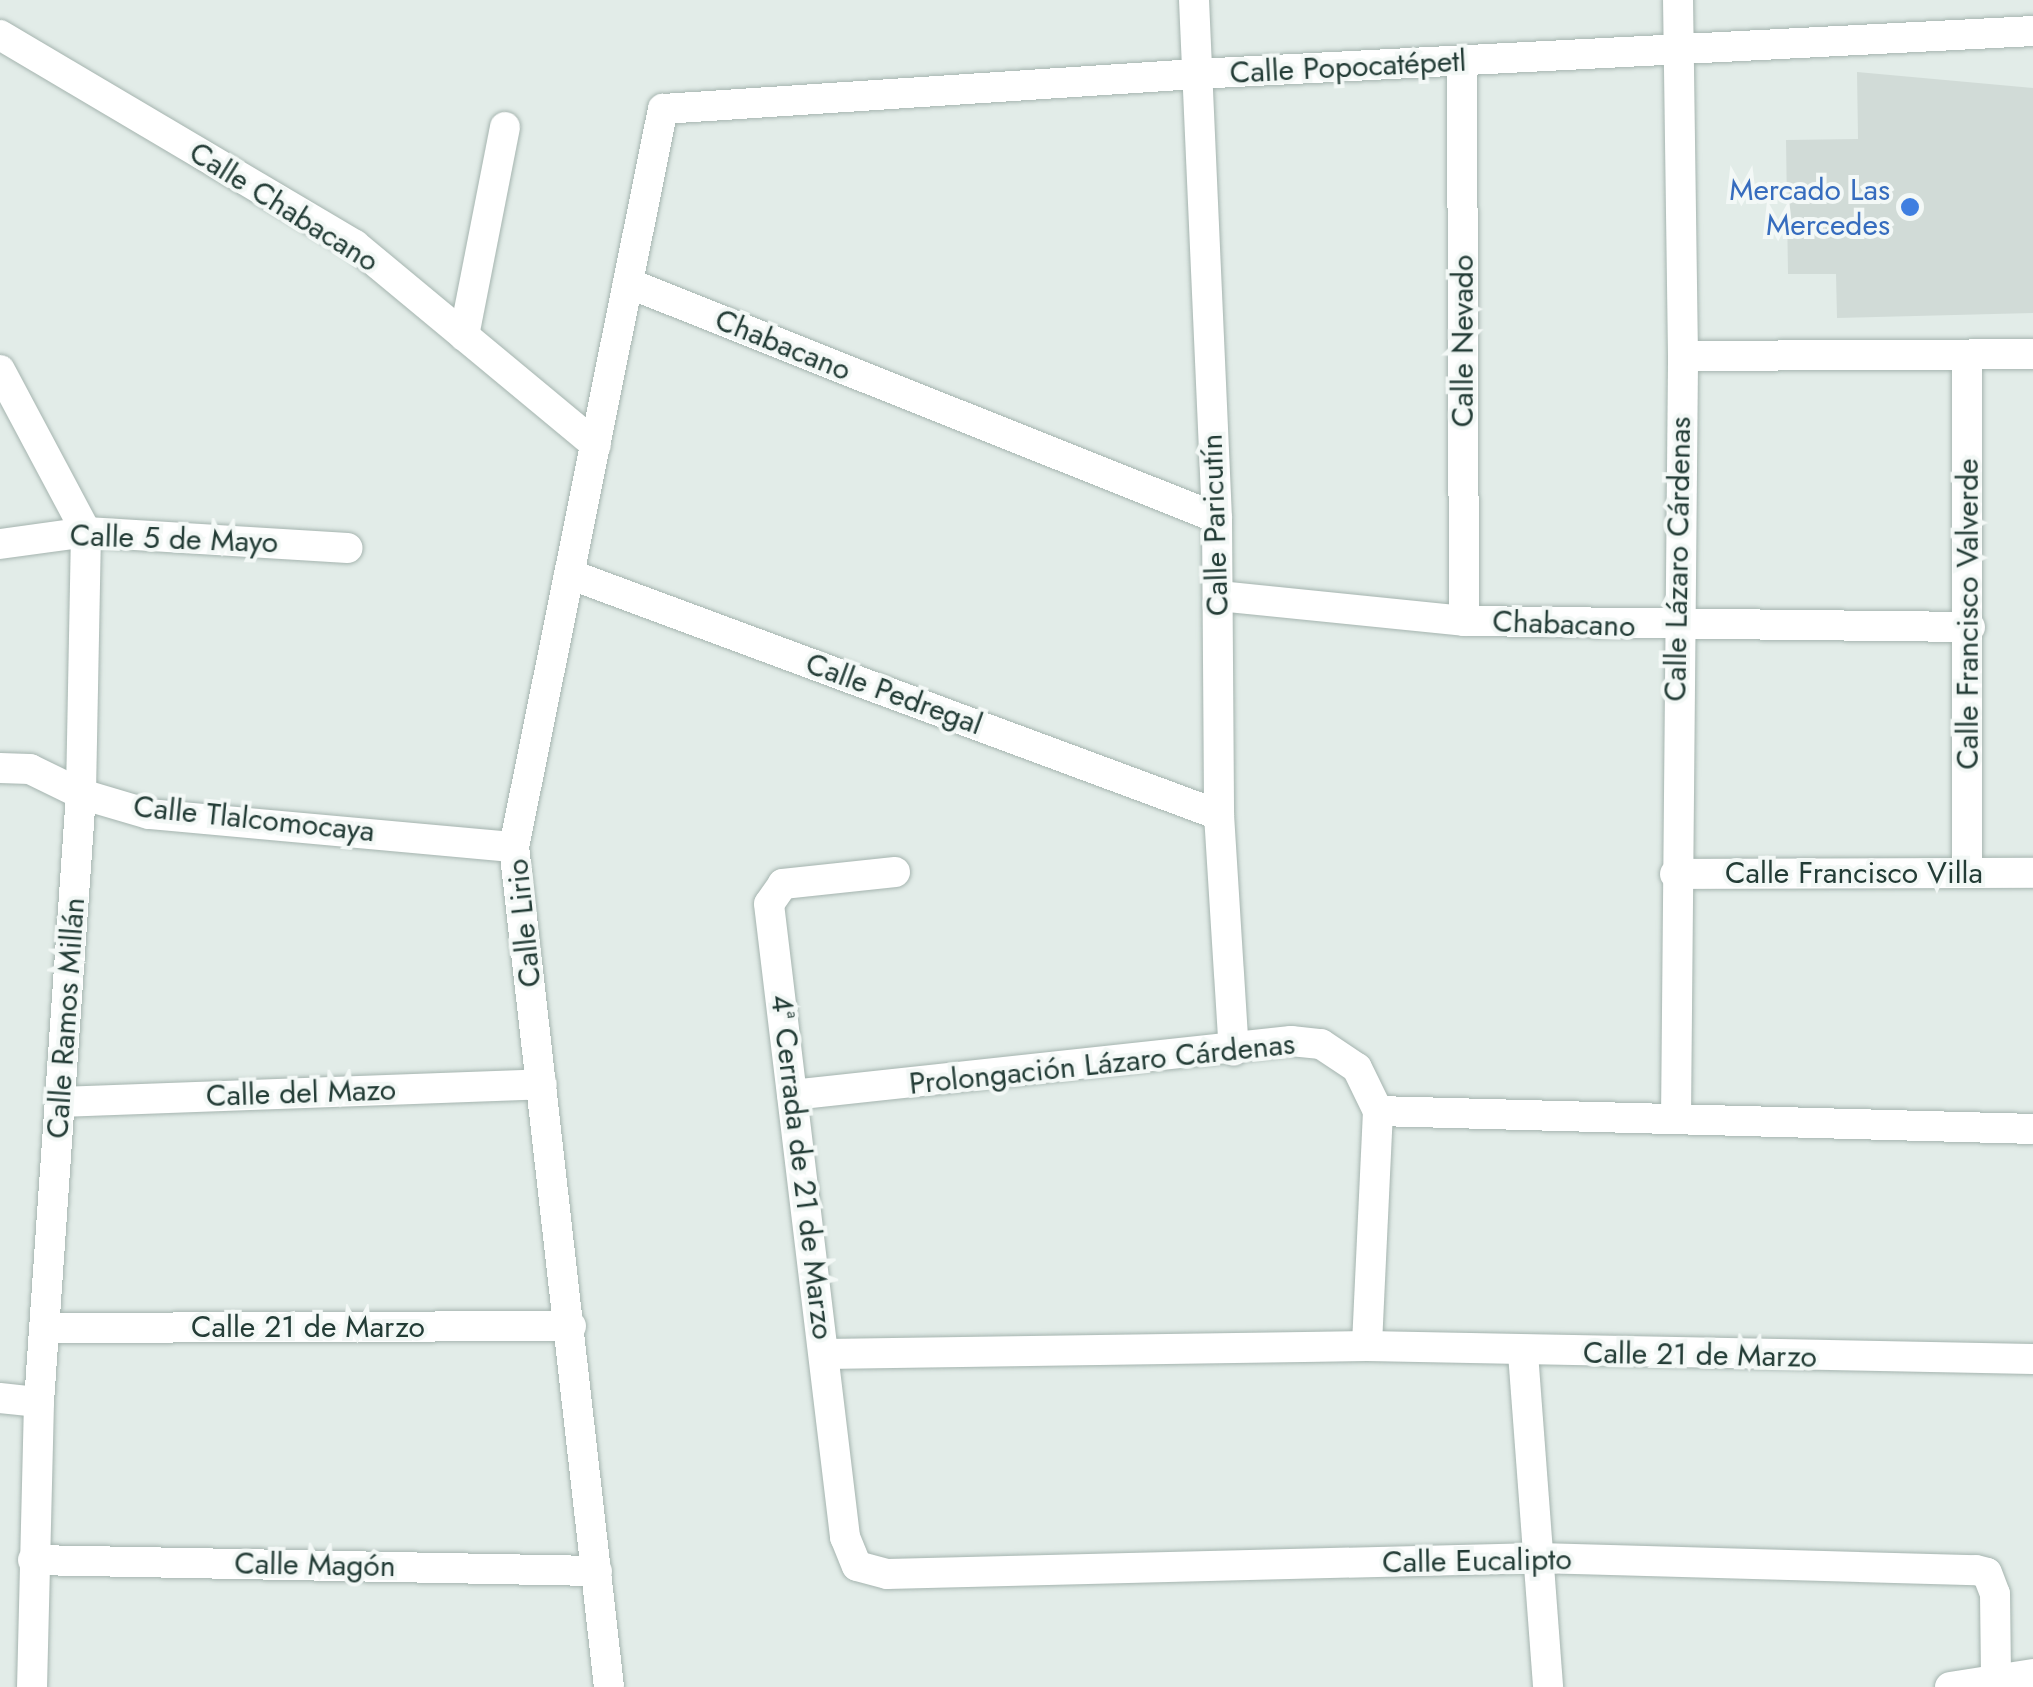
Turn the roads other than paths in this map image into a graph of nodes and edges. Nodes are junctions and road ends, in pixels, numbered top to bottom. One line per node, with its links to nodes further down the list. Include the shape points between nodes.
1 (1194, 0): 7 (street, Calle Paricutín)
2 (1678, 0): 5 (street, Calle Lázaro Cárdenas)
3 (2033, 31): 5 (street, Calle Popocatépetl)
4 (0, 35): 11 (street, Calle Chabacano, via 355,245)
5 (1679, 53): 6 (street, Calle Popocatépetl); 14 (street, Calle Lázaro Cárdenas)
6 (1462, 62): 7 (street, Calle Popocatépetl); 23 (street, Calle Nevado)
7 (1196, 74): 8 (street, Calle Popocatépetl); 17 (street, Calle Paricutín)
8 (663, 109): 10 (street, Calle Lirio)
9 (505, 127): 11 (street)
10 (628, 283): 16 (street, Calle Lirio); 17 (street, Chabacano)
11 (464, 336): 16 (street, Calle Chabacano)
12 (2033, 354): 13 (street)
13 (1968, 355): 14 (street); 24 (street, Calle Francisco Valverde)
14 (1683, 356): 25 (street, Calle Lázaro Cárdenas)
15 (0, 370): 18 (street, Calle Ramos Millán)
16 (596, 445): 21 (street, Calle Lirio)
17 (1217, 518): 22 (street, Calle Paricutín)
18 (86, 532): 19 (street, Calle 5 de Mayo); 20 (street, Calle 5 de Mayo); 27 (street, Calle Ramos Millán)
19 (0, 544)
20 (348, 548)
21 (569, 574): 28 (street, Calle Pedregal); 29 (street, Calle Lirio)
22 (1219, 596): 23 (street, Chabacano); 28 (street, Calle Paricutín)
23 (1464, 621): 25 (street, Chabacano)
24 (1970, 627): 25 (street, Chabacano); 32 (street, Calle Francisco Valverde)
25 (1676, 628): 33 (street, Calle Lázaro Cárdenas)
26 (0, 768): 27 (street, Calle Tlalcomocaya, via 30,769)
27 (81, 794): 29 (street, Calle Tlalcomocaya, via 149,814); 37 (street, Calle Ramos Millán)
28 (1220, 814): 34 (street, Calle Paricutín)
29 (514, 847): 35 (street, Calle Lirio)
30 (894, 872): 36 (street, 4ª Cerrada de 21 de Marzo, via 792,882 770,894)
31 (2033, 872): 32 (street, Calle Francisco Villa)
32 (1966, 873): 33 (street, Calle Francisco Villa)
33 (1675, 874): 39 (street, Calle Lázaro Cárdenas)
34 (1234, 1051): 36 (street, Prolongación Lázaro Cárdenas); 38 (street, Prolongación Lázaro Cárdenas, via 1291,1041 1322,1044 1357,1068)
35 (542, 1084): 37 (street, Calle del Mazo); 41 (street, Calle Lirio)
36 (792, 1095): 45 (street, 4ª Cerrada de 21 de Marzo)
37 (61, 1102): 42 (street, Calle Ramos Millán)
38 (1378, 1110): 39 (street); 43 (street)
39 (1676, 1119): 40 (street)
40 (2033, 1128)
41 (571, 1326): 42 (street, Calle 21 de Marzo); 52 (street, Calle Lirio)
42 (46, 1328): 48 (street, Calle Ramos Millán)
43 (1368, 1346): 44 (street, Calle 21 de Marzo); 45 (street, Calle 21 de Marzo)
44 (1524, 1352): 46 (street, Calle 21 de Marzo); 49 (street)
45 (826, 1354): 51 (street, 4ª Cerrada de 21 de Marzo, via 846,1537)
46 (2033, 1359)
47 (0, 1398): 48 (street)
48 (39, 1402): 50 (street, Calle Ramos Millán)
49 (1539, 1558): 51 (street, Calle Eucalipto, via 887,1574); 54 (street, Calle Eucalipto, via 1976,1570 1987,1573 1996,1594); 57 (street)
50 (33, 1560): 52 (street, Calle Magón); 55 (street, Calle Ramos Millán)
51 (857, 1566)
52 (597, 1570): 56 (street, Calle Lirio)
53 (2033, 1674): 54 (street)
54 (1996, 1681): 58 (street)
55 (32, 1687)
56 (610, 1687)
57 (1548, 1687)
58 (1950, 1687)

